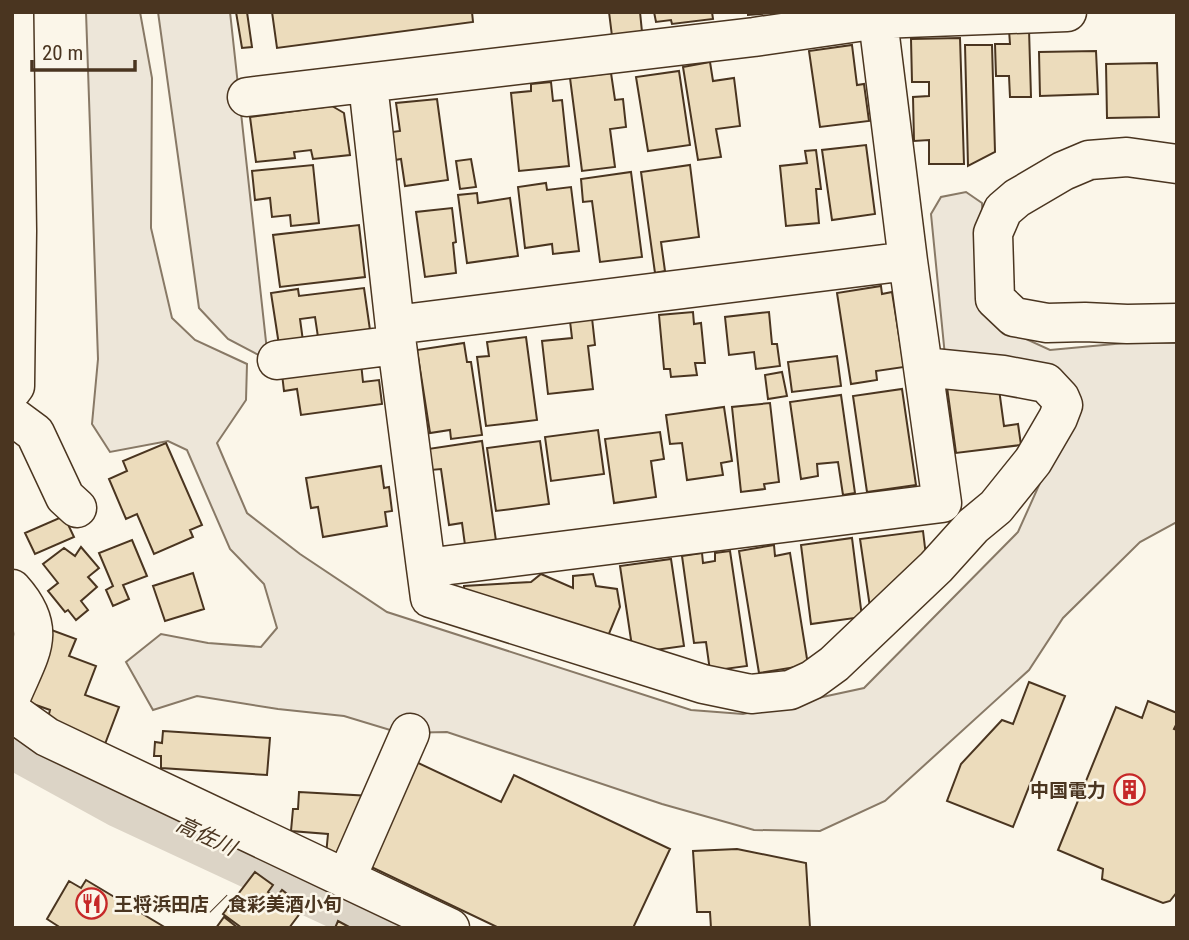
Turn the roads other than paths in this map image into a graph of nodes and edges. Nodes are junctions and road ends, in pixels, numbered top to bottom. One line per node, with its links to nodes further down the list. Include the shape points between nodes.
1 (14, 12): 12 (street, via 17,230)
2 (1067, 12): 3 (street)
3 (878, 16): 4 (street, via 754,37); 7 (street)
4 (368, 84): 5 (street); 9 (street)
5 (247, 97)
6 (1177, 164): 8 (street, via 1127,156 1089,160 1017,198 1003,210 993,233 995,299 1014,317 1047,323)
7 (908, 261): 9 (street); 11 (street)
8 (1177, 323)
9 (396, 335): 10 (street); 17 (street)
10 (276, 360)
11 (923, 367): 14 (street); 16 (street, via 1046,383 1063,405 1033,461 996,507)
12 (12, 390)
13 (12, 416): 15 (street, via 36,433 65,497)
14 (942, 503): 16 (street); 17 (street)
15 (77, 508)
16 (949, 552): 17 (street, via 834,664 790,690 751,694 703,684 430,598)
17 (426, 568)
18 (12, 589): 19 (street, via 26,604 34,646)
19 (12, 695)
20 (12, 712): 22 (street, via 47,737)
21 (410, 733): 22 (street)
22 (346, 879): 23 (street)
23 (450, 928)

